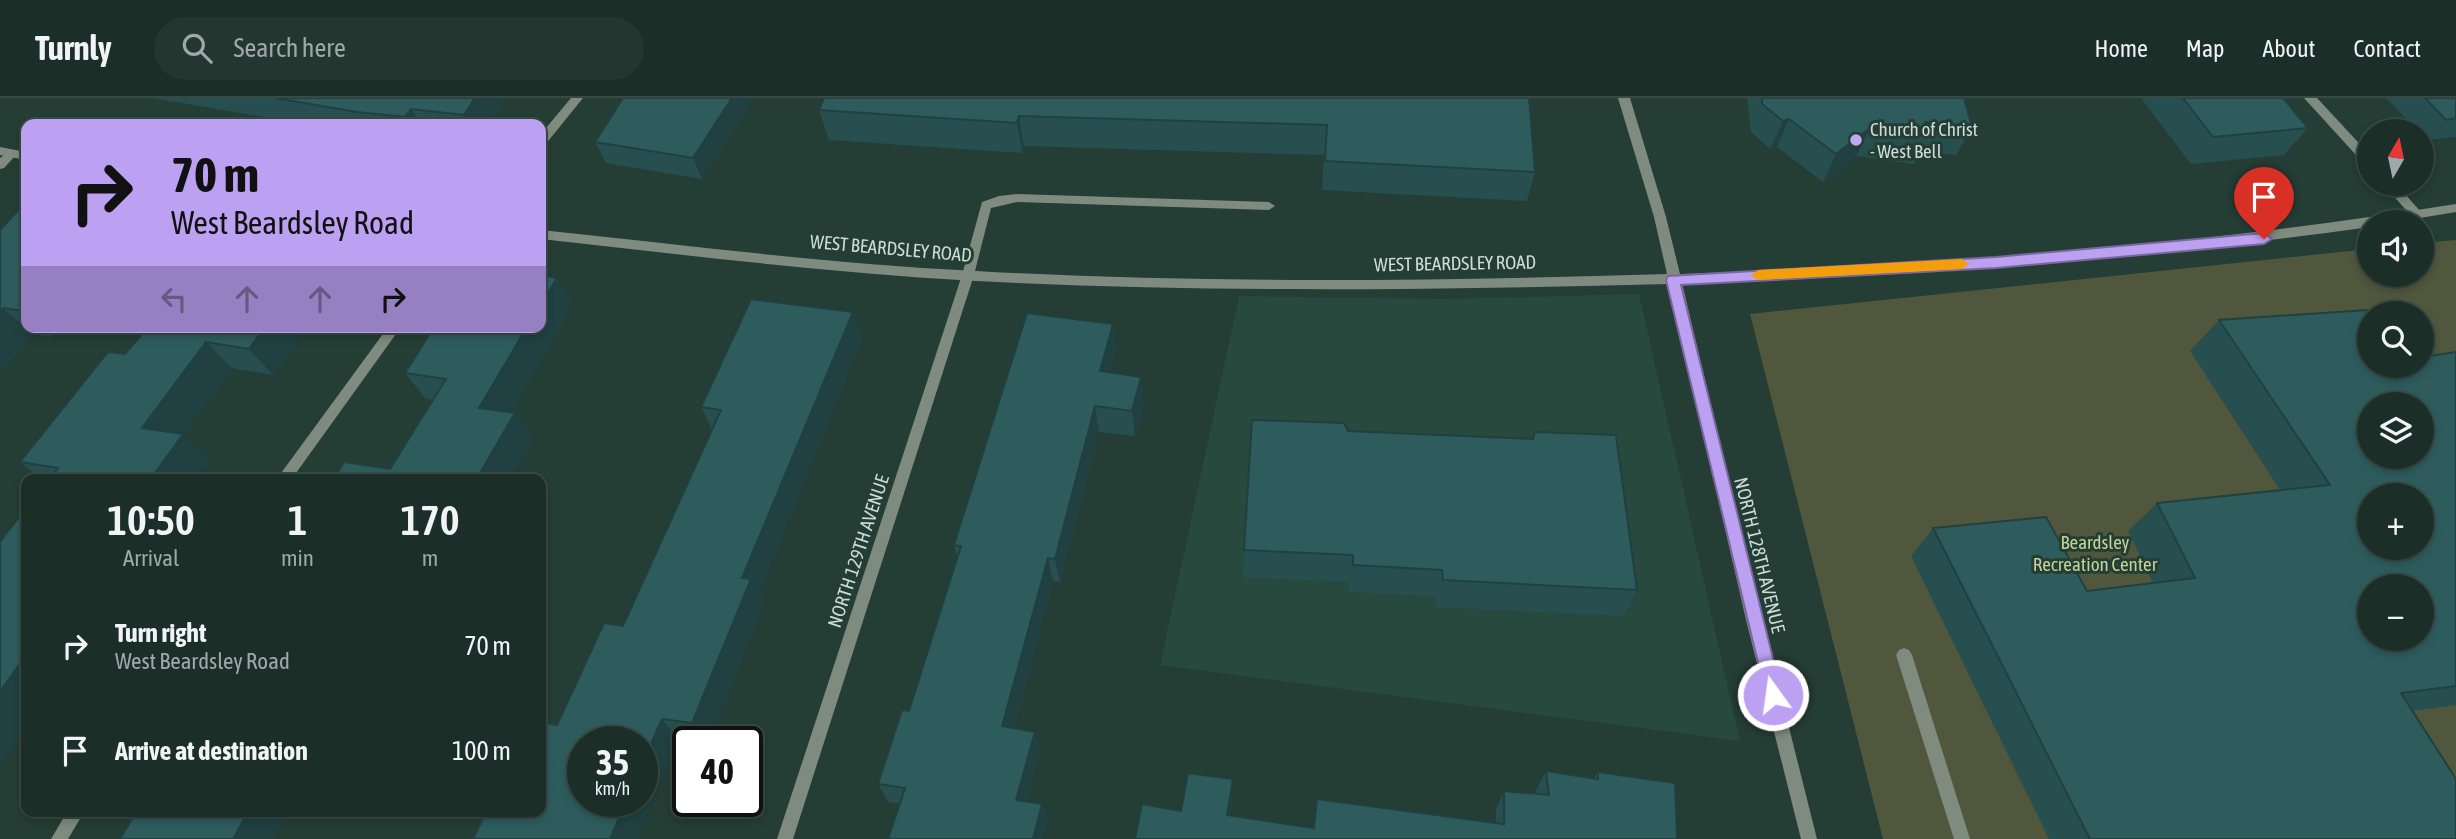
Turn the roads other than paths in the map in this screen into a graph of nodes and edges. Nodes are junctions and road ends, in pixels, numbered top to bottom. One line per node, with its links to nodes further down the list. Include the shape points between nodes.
1 (576, 98): 4 (street)
2 (1624, 98): 16 (street, NORTH 128TH AVENUE, via 1660,217)
3 (2310, 98): 5 (street)
4 (546, 136)
5 (2357, 149)
6 (6, 153): 7 (street)
7 (0, 165)
8 (2400, 196): 11 (street)
9 (1269, 206): 15 (street, NORTH 129TH AVENUE, via 999,200 986,205)
10 (2456, 208): 12 (street, WEST BEARDSLEY ROAD)
11 (2412, 210)
12 (2434, 212)
13 (2357, 224): 16 (street, WEST BEARDSLEY ROAD, via 2264,239 2119,253)
14 (546, 235): 15 (street, WEST BEARDSLEY ROAD)
15 (968, 275): 16 (street, WEST BEARDSLEY ROAD, via 1276,285); 22 (street, NORTH 129TH AVENUE)
16 (1673, 280): 23 (street, NORTH 128TH AVENUE)
17 (391, 333): 18 (street)
18 (287, 474)
19 (1904, 655): 24 (street)
20 (73, 817): 21 (street)
21 (59, 839)
22 (785, 839)
23 (1809, 839)
24 (1962, 839)

